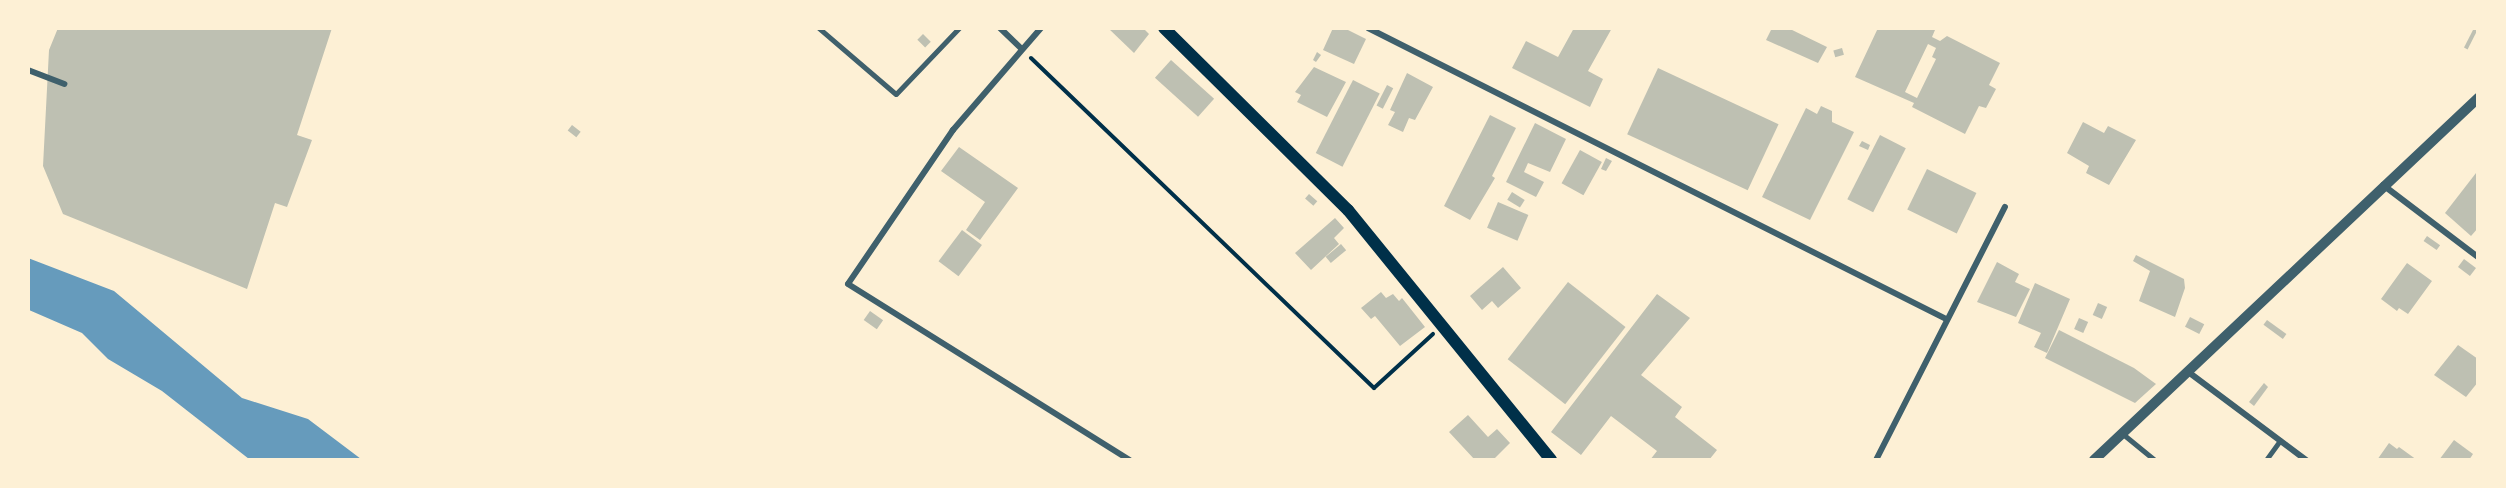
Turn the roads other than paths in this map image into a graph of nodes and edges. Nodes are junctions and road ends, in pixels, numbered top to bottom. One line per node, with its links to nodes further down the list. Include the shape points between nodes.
1 (819, 28): 2 (lane, via 896,94)
2 (959, 28)
3 (1000, 28): 7 (street)
4 (1041, 28): 7 (street)
5 (1164, 28): 19 (main road, via 1348,210)
6 (1368, 28): 14 (street)
7 (1022, 49): 18 (street, via 953,130 848,284)
8 (28, 70): 9 (street)
9 (64, 84)
10 (2478, 98): 11 (street)
11 (2382, 185): 13 (street); 15 (street)
12 (2005, 207): 14 (street)
13 (2478, 257)
14 (1946, 319): 20 (street)
15 (2186, 371): 16 (street); 17 (street)
16 (2122, 433): 21 (street); 22 (lane)
17 (2280, 441): 23 (lane); 24 (street)
18 (1130, 459)
19 (1551, 459)
20 (1876, 459)
21 (2094, 459)
22 (2155, 459)
23 (2266, 459)
24 (2306, 459)

